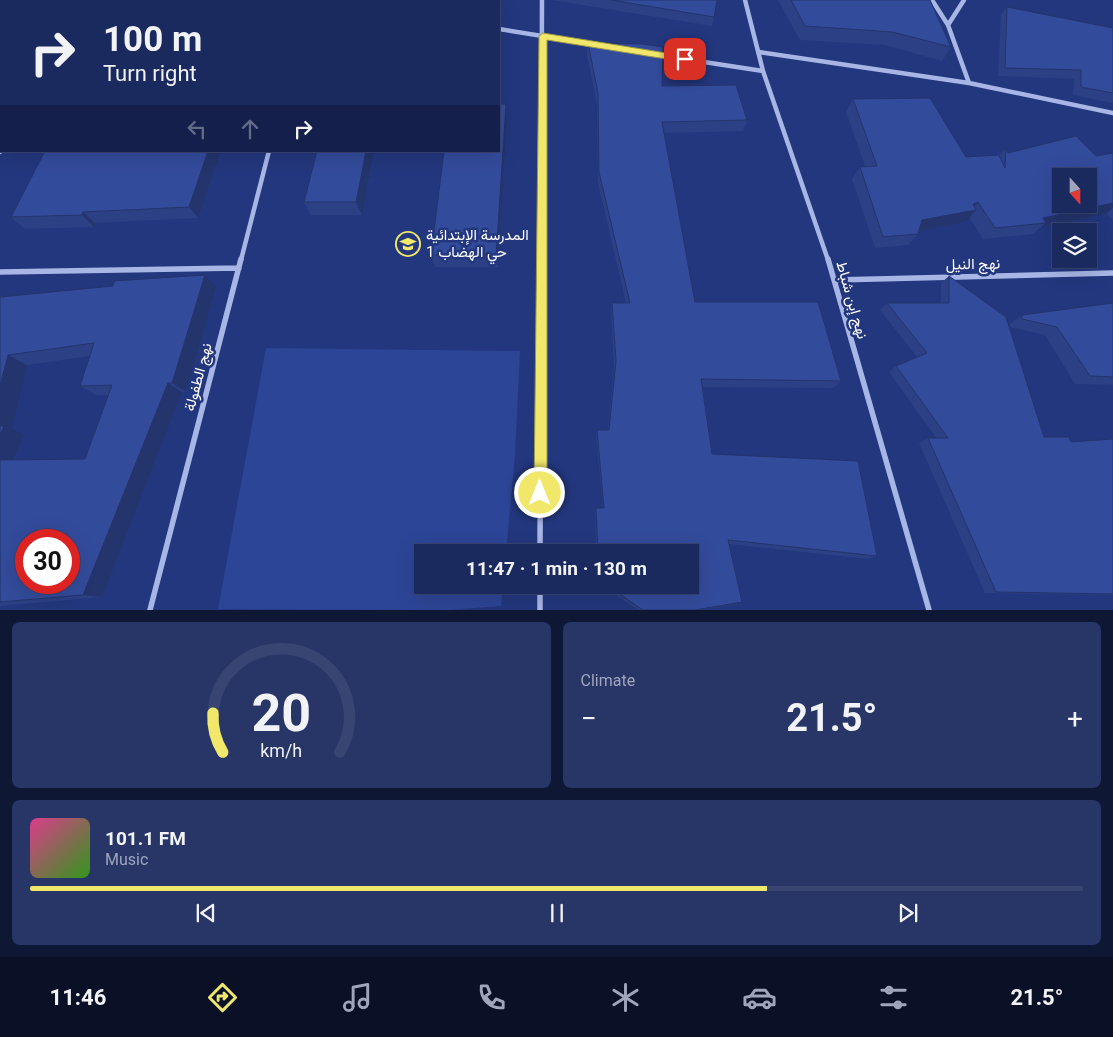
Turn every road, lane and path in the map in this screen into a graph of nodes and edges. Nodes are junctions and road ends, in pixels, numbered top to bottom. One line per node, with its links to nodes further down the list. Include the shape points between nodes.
1 (542, 0): 7 (street)
2 (745, 0): 9 (street, نهج إبن شباط)
3 (932, 0): 5 (street)
4 (964, 0): 5 (street)
5 (948, 24): 12 (street)
6 (500, 29): 7 (street)
7 (543, 36): 8 (street); 19 (street)
8 (600, 45)
9 (758, 52): 11 (street, نهج إبن شباط); 12 (street)
10 (656, 54): 11 (street)
11 (763, 71): 18 (street, نهج إبن شباط)
12 (969, 83): 13 (street)
13 (1113, 113)
14 (269, 152): 15 (street, نهج الطفولة)
15 (239, 268): 16 (street); 21 (street, نهج الطفولة)
16 (0, 272)
17 (1113, 273): 18 (street, نهج النيل)
18 (835, 280): 23 (street, نهج إبن شباط)
19 (540, 544)
20 (540, 594): 22 (street)
21 (150, 610)
22 (540, 610)
23 (928, 610)

